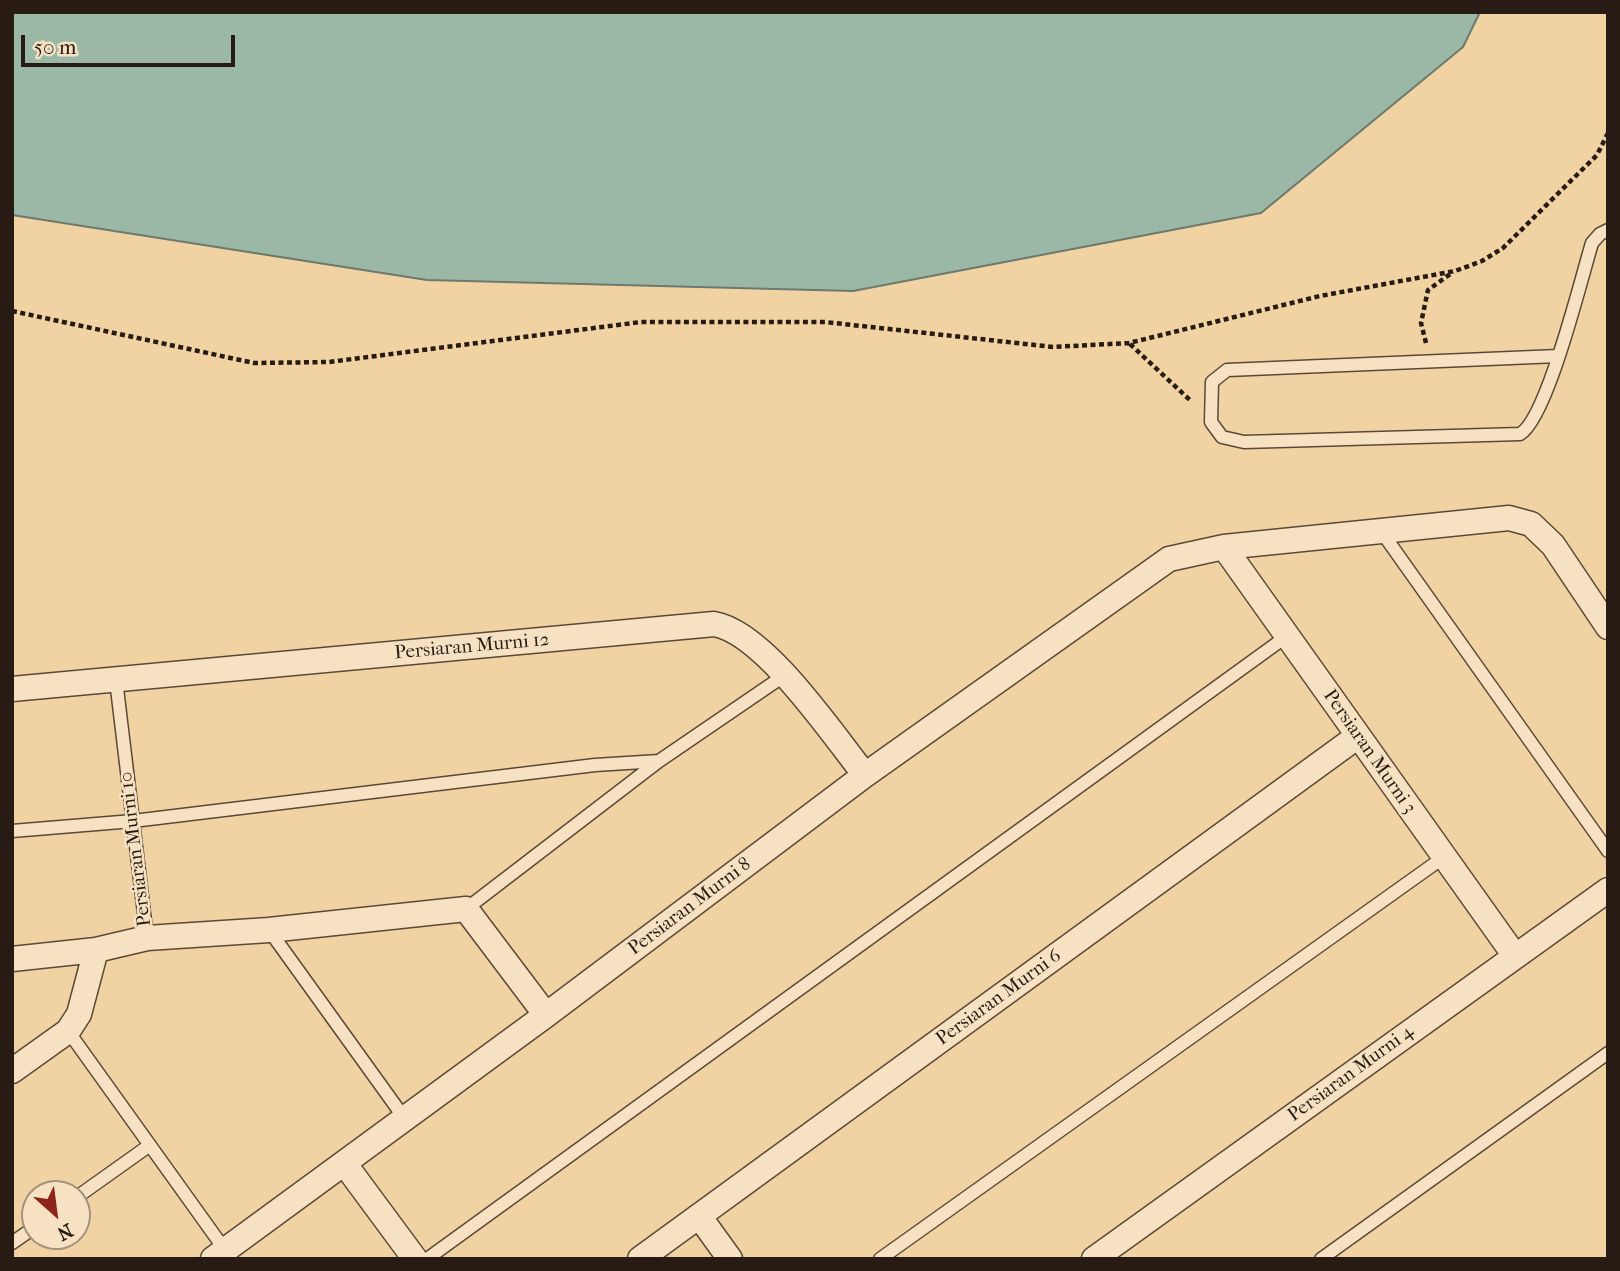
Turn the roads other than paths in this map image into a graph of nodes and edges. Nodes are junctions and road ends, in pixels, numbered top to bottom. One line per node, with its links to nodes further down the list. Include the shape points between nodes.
1 (1608, 230): 2 (lane, via 1592,243)
2 (1558, 356): 2 (lane, via 1534,422 1520,433 1244,442 1222,437 1211,422 1213,382 1227,370)
3 (1381, 531): 4 (street); 5 (street, via 1509,518 1531,524 1552,545); 15 (lane)
4 (1224, 547): 6 (street, Persiaran Murni 3); 12 (street, Persiaran Murni 8, via 1169,559)
5 (1608, 627)
6 (1287, 636): 10 (street, Persiaran Murni 3); 35 (lane)
7 (785, 675): 8 (street, Persiaran Murni 12, via 738,631 714,624); 11 (lane); 12 (street, Persiaran Murni 12)
8 (116, 680): 9 (street, Persiaran Murni 12); 13 (lane, Persiaran Murni 10)
9 (12, 689)
10 (1358, 736): 16 (street, Persiaran Murni 3); 32 (street, Persiaran Murni 6)
11 (659, 761): 13 (lane); 18 (lane)
12 (865, 775): 24 (street, Persiaran Murni 8)
13 (133, 821): 14 (lane); 20 (lane, Persiaran Murni 10)
14 (12, 831)
15 (1608, 851)
16 (1444, 857): 22 (street, Persiaran Murni 3); 38 (lane)
17 (1608, 890): 22 (street, Persiaran Murni 4)
18 (466, 909): 19 (street); 24 (street)
19 (269, 930): 20 (street); 28 (lane)
20 (147, 938): 21 (street, Persiaran Murni 10)
21 (96, 950): 23 (street, Persiaran Murni 10); 25 (street, via 79,1014)
22 (1515, 956): 39 (street, Persiaran Murni 4)
23 (12, 959)
24 (546, 1015): 28 (street, Persiaran Murni 8)
25 (68, 1031): 27 (street); 29 (lane)
26 (1608, 1053): 40 (lane)
27 (12, 1071)
28 (405, 1119): 30 (street, Persiaran Murni 8)
29 (150, 1145): 31 (lane); 33 (lane)
30 (344, 1163): 33 (street, Persiaran Murni 8); 34 (street)
31 (91, 1187)
32 (699, 1216): 36 (street, Persiaran Murni 6); 37 (street)
33 (219, 1254)
34 (415, 1259)
35 (427, 1259)
36 (640, 1259)
37 (730, 1259)
38 (880, 1259)
39 (1094, 1259)
40 (1321, 1259)

